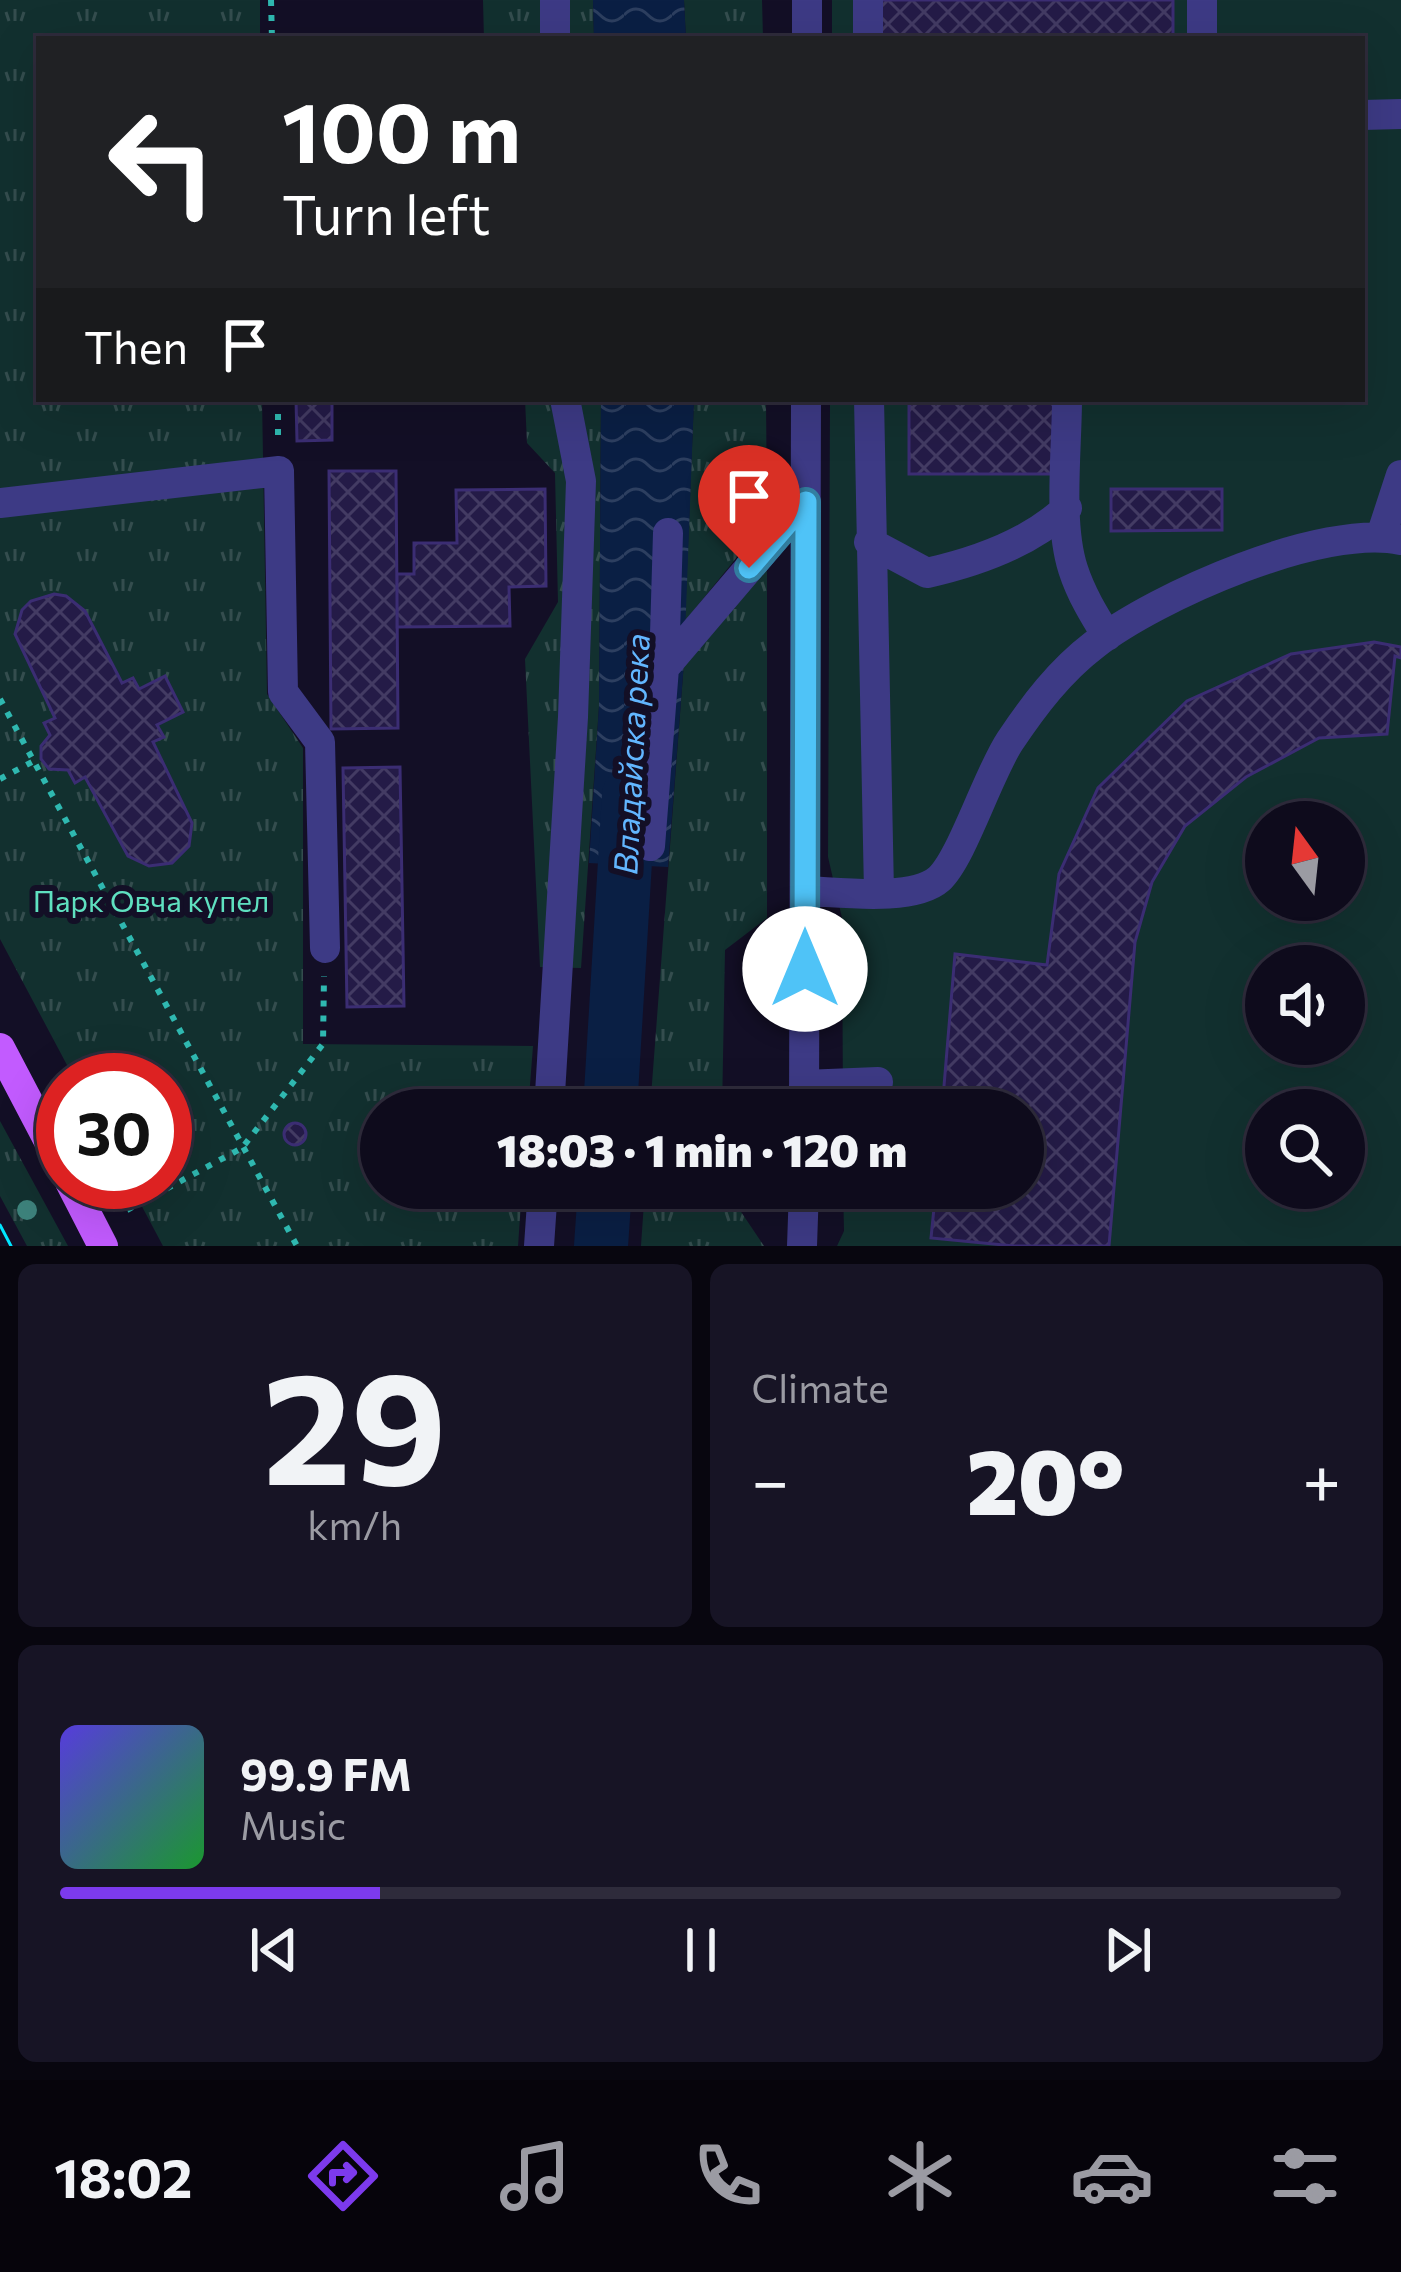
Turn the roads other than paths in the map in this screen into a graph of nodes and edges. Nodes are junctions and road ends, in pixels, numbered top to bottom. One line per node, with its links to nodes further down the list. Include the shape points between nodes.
1 (554, 0): 5 (street)
2 (807, 0): 6 (street)
3 (868, 0): 7 (street)
4 (1202, 0): 8 (street)
5 (555, 36)
6 (807, 36)
7 (868, 36)
8 (1202, 36)
9 (1365, 115): 10 (street)
10 (1401, 115)
11 (566, 402): 30 (street, via 580,481)
12 (806, 402): 16 (street)
13 (869, 402): 21 (street)
14 (1067, 402): 18 (street)
15 (1401, 475): 20 (street)
16 (806, 502): 23 (street); 25 (street)
17 (0, 503): 27 (street, via 279,471 284,692 320,742)
18 (1066, 508): 21 (street, via 1048,526 969,564 927,573); 22 (street, via 1071,564)
19 (668, 533): 23 (street)
20 (1391, 538): 22 (street, via 1311,548 1232,572)
21 (869, 542): 26 (street)
22 (1108, 637): 26 (street, via 1046,690 1007,746 938,879 913,892)
23 (664, 668): 24 (street)
24 (650, 846)
25 (805, 891): 26 (street); 31 (street)
26 (879, 892)
27 (325, 949)
28 (0, 1048): 33 (main road)
29 (878, 1082): 32 (street)
30 (550, 1089)
31 (804, 1089)
32 (846, 1089)
33 (36, 1117)
34 (84, 1209): 37 (main road)
35 (542, 1209): 38 (street)
36 (803, 1209): 39 (street)
37 (104, 1246)
38 (539, 1246)
39 (802, 1246)

